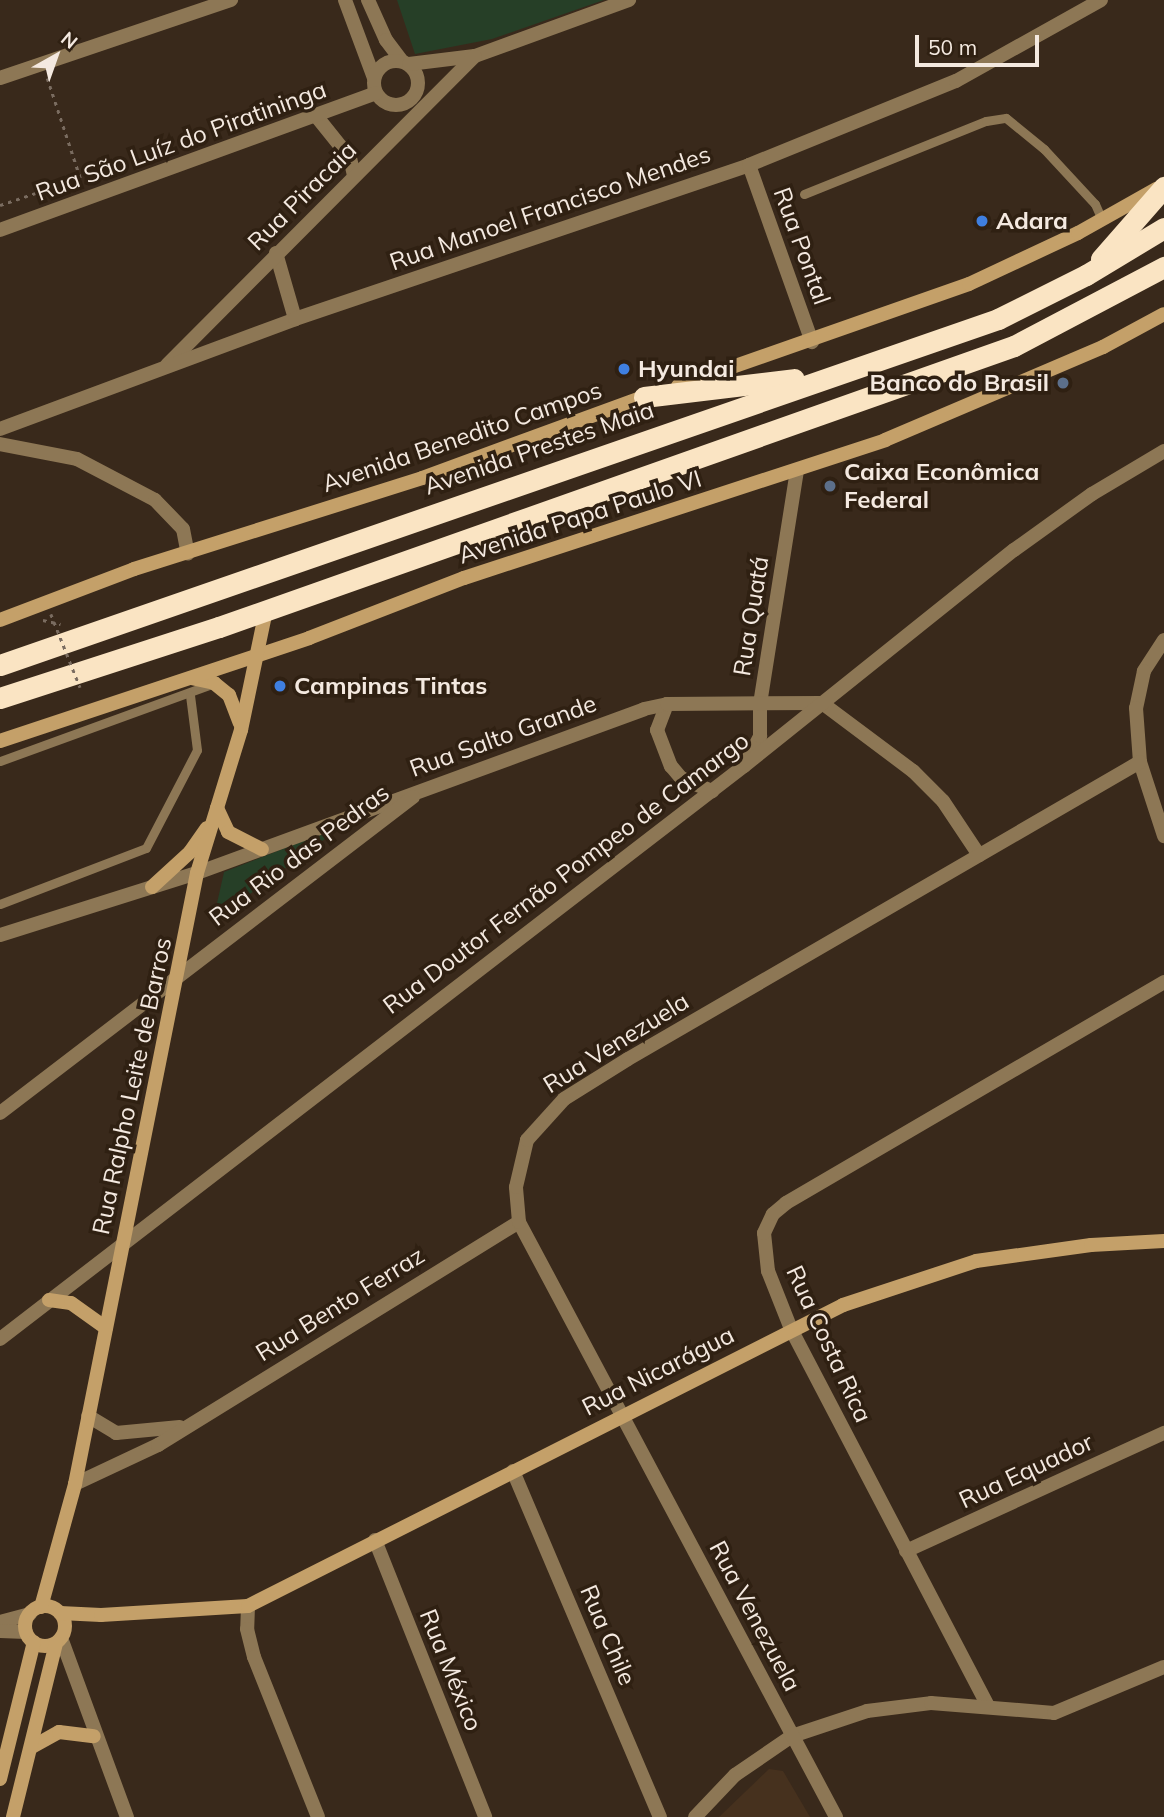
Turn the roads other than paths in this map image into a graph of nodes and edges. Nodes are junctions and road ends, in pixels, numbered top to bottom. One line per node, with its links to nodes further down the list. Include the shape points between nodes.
1 (231, 0): 8 (street)
2 (345, 0): 9 (street)
3 (368, 0): 7 (street, via 386,40)
4 (629, 0): 6 (street)
5 (1101, 0): 11 (street, Rua Manoel Francisco Mendes, via 956,80)
6 (475, 56): 7 (street); 12 (street, Rua Piracaia)
7 (405, 63): 9 (street, via 381,66); 9 (street, via 418,84 408,102 386,103)
8 (0, 78)
9 (375, 85): 10 (street, Rua São Luíz do Piratininga)
10 (317, 117): 12 (street, via 341,144); 17 (street, Rua São Luíz do Piratininga)
11 (749, 165): 22 (street, Rua Manoel Francisco Mendes); 23 (street, Rua Pontal)
12 (354, 175): 18 (street, Rua Piracaia)
13 (1164, 186): 15 (street, Avenida Benedito Campos); 20 (highway)
14 (804, 194): 15 (lane, via 986,121 1006,118 1044,149 1095,204)
15 (1102, 220): 23 (street, Avenida Benedito Campos, via 969,284)
16 (1164, 228): 20 (highway, Avenida Prestes Maia)
17 (0, 230)
18 (276, 253): 22 (street); 24 (street, Rua Piracaia)
19 (1164, 267): 32 (highway, via 1014,346)
20 (1086, 275): 25 (highway, Avenida Prestes Maia, via 998,319)
21 (1164, 314): 30 (street, Avenida Papa Paulo VI, via 1103,347 885,440)
22 (295, 319): 24 (street, Rua Manoel Francisco Mendes)
23 (812, 342): 26 (street, Avenida Benedito Campos)
24 (162, 369): 27 (street, Rua Manoel Francisco Mendes)
25 (838, 373): 26 (highway); 36 (highway, Avenida Prestes Maia)
26 (644, 397): 31 (street, Avenida Benedito Campos, via 422,478)
27 (0, 429)
28 (0, 444): 31 (street, via 77,459 155,499 183,529)
29 (1164, 451): 41 (street, Rua Doutor Fernão Pompeo de Camargo, via 1091,494 1014,550)
30 (797, 470): 35 (street, Avenida Papa Paulo VI, via 464,578 309,638); 42 (street, Rua Quatá)
31 (188, 554): 33 (street, Avenida Benedito Campos)
32 (266, 610): 35 (street, Rua Ralpho Leite de Barros); 40 (highway)
33 (0, 620)
34 (1164, 640): 47 (street, via 1144,671 1136,708)
35 (257, 653): 37 (street, Avenida Papa Paulo VI); 44 (street, Rua Ralpho Leite de Barros)
36 (0, 665)
37 (182, 679): 38 (street); 45 (street, Avenida Papa Paulo VI)
38 (214, 683): 39 (lane); 44 (street, via 236,705)
39 (190, 695): 46 (lane); 57 (lane, via 197,750 146,848)
40 (0, 698)
41 (821, 703): 42 (street, Rua Salto Grande); 48 (street, Rua Doutor Fernão Pompeo de Camargo); 54 (street, via 913,771 943,801)
42 (760, 704): 43 (street, Rua Salto Grande); 48 (street, Rua Quatá, via 760,736)
43 (667, 705): 49 (street, Rua Salto Grande); 50 (street, via 657,730 671,766 681,778)
44 (241, 730): 51 (street, Rua Ralpho Leite de Barros)
45 (0, 741)
46 (0, 761)
47 (1140, 762): 52 (street); 54 (street, Rua Venezuela)
48 (744, 766): 50 (street, Rua Doutor Fernão Pompeo de Camargo)
49 (426, 787): 53 (street, Rua Salto Grande); 59 (street, Rua Rio das Pedras)
50 (712, 790): 64 (street, Rua Doutor Fernão Pompeo de Camargo)
51 (217, 808): 53 (street, via 228,832); 55 (street, Rua Ralpho Leite de Barros); 56 (street, via 190,852)
52 (1164, 836)
53 (262, 849): 55 (street, Rua Salto Grande)
54 (979, 855): 62 (street, Rua Venezuela, via 564,1099 527,1140 516,1187)
55 (197, 873): 56 (street, Rua Salto Grande); 59 (street, Rua Ralpho Leite de Barros)
56 (152, 887): 58 (street, Rua Salto Grande)
57 (0, 904)
58 (1, 934)
59 (179, 976): 61 (street, Rua Rio das Pedras); 64 (street, Rua Ralpho Leite de Barros)
60 (1164, 982): 67 (street, Rua Costa Rica, via 773,1214 764,1233 763,1252)
61 (0, 1113)
62 (519, 1222): 69 (street, Rua Venezuela); 71 (street, Rua Bento Ferraz)
63 (1164, 1241): 67 (street, Rua Nicarágua, via 1091,1245 976,1261 843,1305)
64 (123, 1242): 65 (street, Rua Doutor Fernão Pompeo de Camargo); 66 (street, Rua Ralpho Leite de Barros)
65 (49, 1300): 66 (street, via 71,1303); 68 (street, Rua Doutor Fernão Pompeo de Camargo)
66 (106, 1328): 70 (street, Rua Ralpho Leite de Barros)
67 (791, 1329): 69 (street, Rua Nicarágua); 76 (street, Rua Costa Rica)
68 (0, 1339)
69 (624, 1413): 73 (street, Rua Nicarágua); 85 (street, Rua Venezuela)
70 (88, 1416): 71 (street, Rua Bento Ferraz, via 116,1433); 74 (street, Rua Ralpho Leite de Barros)
71 (185, 1426): 74 (street, Rua Bento Ferraz, via 136,1458)
72 (1164, 1433): 76 (street, Rua Equador)
73 (513, 1471): 75 (street, Rua Nicarágua); 92 (street, Rua Chile)
74 (75, 1483): 78 (street, Rua Ralpho Leite de Barros, via 51,1573)
75 (375, 1540): 77 (street, Rua Nicarágua); 91 (street, Rua México)
76 (906, 1551): 83 (street, Rua Costa Rica)
77 (248, 1606): 78 (street); 90 (street, via 247,1629 254,1657)
78 (52, 1621): 79 (street); 81 (street); 81 (street); 84 (street); 86 (street, Rua Ralpho Leite de Barros)
79 (0, 1622)
80 (0, 1631): 81 (street)
81 (30, 1637): 87 (street, via 19,1713)
82 (1164, 1667): 83 (street, via 1054,1713)
83 (988, 1706): 85 (street, via 900,1705)
84 (94, 1736): 86 (street, via 59,1732); 89 (street)
85 (792, 1736): 93 (street, via 735,1775); 94 (street, Rua Venezuela)
86 (32, 1747): 88 (street, Rua Ralpho Leite de Barros)
87 (0, 1779)
88 (13, 1817)
89 (127, 1817)
90 (318, 1817)
91 (485, 1817)
92 (660, 1817)
93 (695, 1817)
94 (836, 1817)

